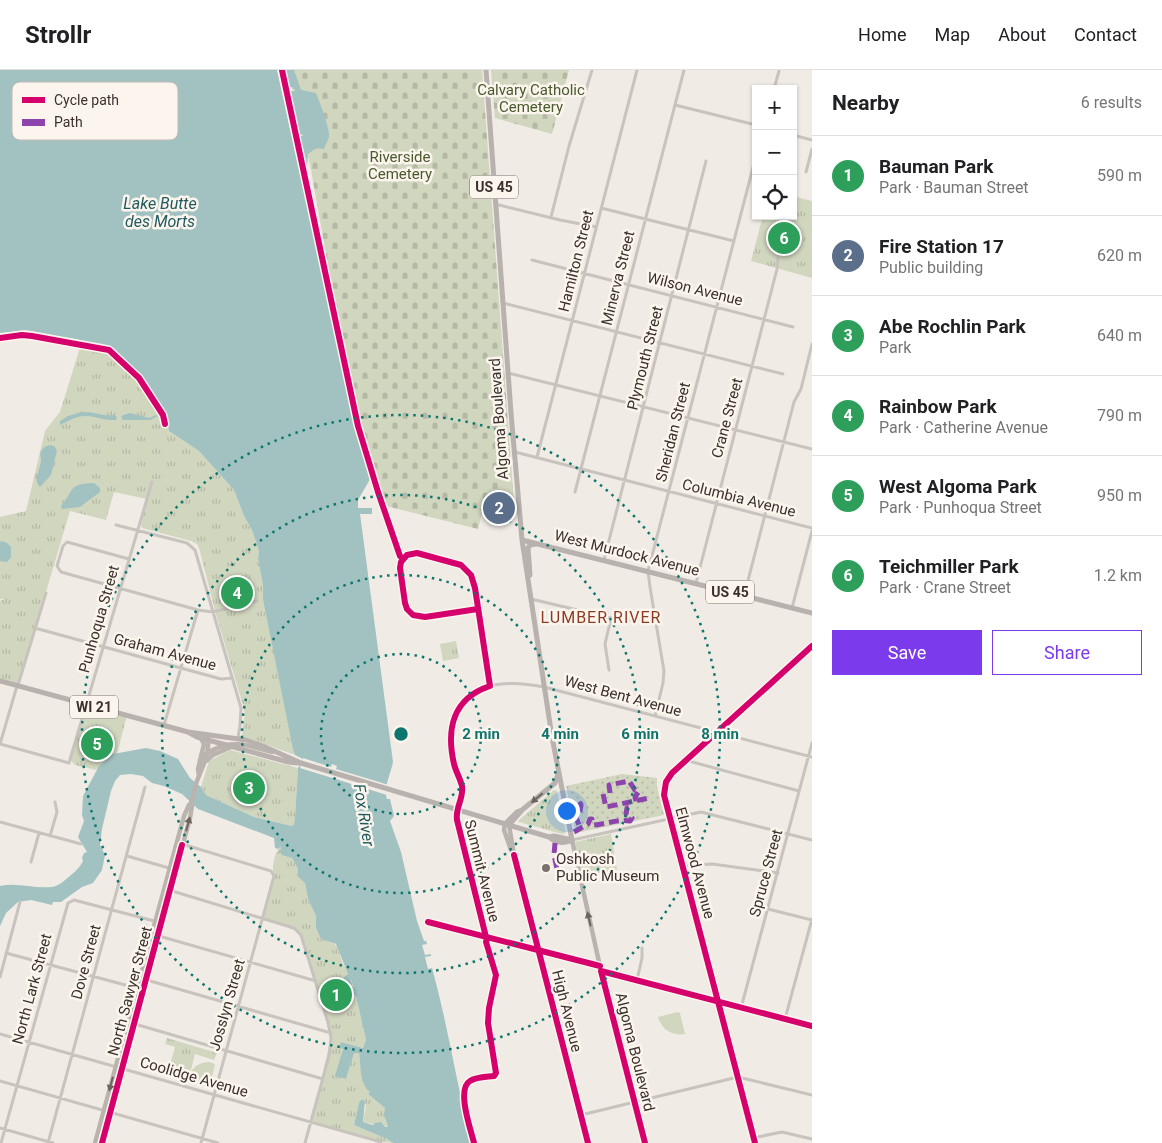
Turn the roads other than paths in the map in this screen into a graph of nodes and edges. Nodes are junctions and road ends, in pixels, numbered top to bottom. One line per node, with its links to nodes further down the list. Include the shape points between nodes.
1 (486, 70): 15 (main road, Algoma Boulevard / US 45)
2 (592, 70): 17 (street)
3 (637, 70): 16 (street, Hamilton Street)
4 (684, 70): 7 (street, Minerva Street)
5 (779, 71): 6 (street)
6 (775, 85)
7 (675, 105): 8 (street); 18 (street, Minerva Street)
8 (752, 124)
9 (797, 136): 10 (street)
10 (812, 140)
11 (812, 149): 14 (street)
12 (706, 161): 20 (street, Plymouth Street)
13 (752, 171): 21 (street, Sheridan Street)
14 (806, 172)
15 (496, 204): 17 (street); 27 (main road, Algoma Boulevard / US 45)
16 (601, 208): 18 (street); 19 (street, Hamilton Street)
17 (551, 217): 19 (street)
18 (645, 219): 20 (street); 25 (street, Minerva Street)
19 (596, 227): 24 (street, Hamilton Street)
20 (689, 230): 21 (street); 26 (street, Plymouth Street)
21 (734, 241): 28 (street, Sheridan Street)
22 (778, 258): 29 (street, Crane Street)
23 (532, 260): 24 (street, Wilson Avenue)
24 (584, 273): 25 (street, Wilson Avenue); 30 (street, Hamilton Street)
25 (628, 284): 26 (street, Wilson Avenue); 32 (street, Minerva Street)
26 (672, 295): 28 (street, Wilson Avenue); 33 (street, Plymouth Street)
27 (503, 303): 30 (street); 37 (main road, Algoma Boulevard / US 45)
28 (717, 307): 29 (street, Wilson Avenue); 35 (street, Sheridan Street)
29 (764, 319): 31 (street, Wilson Avenue); 36 (street, Crane Street)
30 (572, 320): 32 (street); 39 (street, Hamilton Street)
31 (793, 327)
32 (617, 332): 33 (street); 40 (street, Minerva Street)
33 (660, 343): 35 (street); 41 (street, Plymouth Street)
34 (812, 344): 44 (street)
35 (704, 354): 36 (street); 42 (street, Sheridan Street)
36 (752, 366): 38 (street); 43 (street, Crane Street)
37 (508, 373): 39 (street); 46 (main road, Algoma Boulevard / US 45)
38 (783, 374)
39 (556, 385): 40 (street); 47 (street, Hamilton Street)
40 (600, 395): 41 (street); 48 (street, Minerva Street)
41 (644, 407): 42 (street); 49 (street, Plymouth Street)
42 (688, 418): 43 (street); 52 (street, Sheridan Street)
43 (735, 430): 44 (street); 53 (street, Crane Street)
44 (783, 442): 45 (street); 54 (street)
45 (812, 449)
46 (514, 452): 47 (street, Columbia Avenue); 58 (main road, Algoma Boulevard / US 45)
47 (537, 457): 48 (street, Columbia Avenue)
48 (581, 468): 49 (street, Columbia Avenue); 51 (street, Minerva Street)
49 (626, 480): 52 (street, Columbia Avenue); 61 (street, Plymouth Street)
50 (152, 482): 56 (street, Punhoqua Street)
51 (574, 492)
52 (669, 492): 53 (street, Columbia Avenue); 62 (street, Sheridan Street)
53 (716, 503): 54 (street, Columbia Avenue); 63 (street, Crane Street)
54 (764, 516): 57 (street, Columbia Avenue); 67 (street)
55 (116, 525): 56 (street)
56 (138, 530): 60 (street, Punhoqua Street); 73 (street, via 193,546)
57 (812, 530): 71 (street)
58 (522, 540): 59 (main road, West Murdock Avenue / US 45); 64 (main road, Algoma Boulevard)
59 (537, 543): 61 (main road, West Murdock Avenue / US 45); 64 (main road, via 528,548)
60 (128, 559): 65 (street, Punhoqua Street); 65 (street, via 66,543 58,564 59,570)
61 (604, 560): 62 (main road, West Murdock Avenue / US 45)
62 (648, 571): 63 (main road, West Murdock Avenue / US 45); 76 (street, Sheridan Street)
63 (696, 583): 67 (main road, West Murdock Avenue / US 45)
64 (528, 586): 68 (main road, Algoma Boulevard)
65 (121, 588): 72 (street); 78 (street, Punhoqua Street)
66 (46, 593): 77 (street)
67 (744, 596): 71 (main road, West Murdock Avenue / US 45)
68 (530, 599): 75 (street); 86 (main road, Algoma Boulevard)
69 (257, 601): 73 (street)
70 (478, 608): 70 (street, via 472,578 463,566 417,553 402,560 400,568 405,603 413,615 425,617); 85 (street)
71 (792, 608): 74 (main road, West Murdock Avenue / US 45)
72 (198, 610): 73 (street); 80 (street)
73 (212, 612): 82 (street)
74 (812, 613)
75 (611, 618): 76 (street, via 628,622); 81 (street, via 605,644)
76 (655, 618): 88 (street, Sheridan Street, via 664,677)
77 (35, 628): 78 (street, Graham Avenue); 84 (street)
78 (103, 646): 80 (street, Graham Avenue); 87 (street, Punhoqua Street)
79 (812, 646): 91 (street, Elmwood Avenue)
80 (181, 668): 82 (street, Graham Avenue, via 221,679); 89 (street)
81 (609, 670)
82 (232, 678): 94 (street, via 241,708)
83 (0, 681): 84 (main road, WI 21)
84 (18, 686): 87 (main road, WI 21); 95 (street)
85 (490, 686): 86 (street); 112 (street, via 468,698 452,723 453,759 462,790)
86 (544, 687): 88 (street, West Bent Avenue); 105 (main road, Algoma Boulevard)
87 (86, 705): 89 (main road, WI 21); 95 (street, Punhoqua Street, via 69,763)
88 (655, 716): 91 (street, West Bent Avenue)
89 (164, 726): 90 (main road, WI 21)
90 (188, 732): 92 (main road, WI 21); 93 (main road, WI 21)
91 (716, 732): 101 (street, West Bent Avenue); 102 (street, Elmwood Avenue)
92 (200, 737): 93 (main road, WI 21); 103 (street, via 204,744)
93 (208, 738): 94 (main road, WI 21); 96 (main road, WI 21); 99 (street, North Sawyer Street)
94 (238, 739): 100 (main road, WI 21, via 264,746)
95 (0, 744)
96 (225, 744): 98 (main road, WI 21); 99 (street); 100 (street, via 241,744)
97 (812, 744): 101 (street, Spruce Street)
98 (232, 746): 103 (street); 104 (main road, WI 21)
99 (206, 753): 103 (street, North Sawyer Street)
100 (278, 754): 104 (main road, WI 21)
101 (810, 756): 108 (street, Spruce Street)
102 (684, 760): 108 (street); 113 (street, Elmwood Avenue, via 669,776 665,786 664,795)
103 (202, 762): 111 (street, North Sawyer Street)
104 (301, 763): 112 (main road, WI 21)
105 (558, 774): 106 (main road); 109 (main road, Algoma Boulevard)
106 (552, 786): 109 (main road); 115 (main road, one-way to 115)
107 (145, 787): 124 (street, Dove Street)
108 (799, 791): 117 (street, Spruce Street)
109 (564, 793): 119 (main road, Algoma Boulevard)
110 (55, 802): 118 (street)
111 (191, 803): 121 (street, North Sawyer Street); 123 (street, North Sawyer Street, one-way to 111)
112 (457, 810): 115 (main road, WI 21); 142 (street, Summit Avenue)
113 (671, 819): 117 (street, via 703,812); 119 (street); 126 (street, Elmwood Avenue)
114 (0, 822): 116 (street)
115 (507, 825): 119 (main road, WI 21, via 552,840 567,843); 144 (street, High Avenue)
116 (39, 833): 118 (street); 125 (street)
117 (788, 833): 120 (street); 129 (street, Spruce Street)
118 (50, 836): 122 (street)
119 (572, 840): 148 (street, Algoma Boulevard, one-way to 119)
120 (812, 840)
121 (176, 843): 123 (street); 127 (street, North Sawyer Street)
122 (81, 844)
123 (182, 844): 128 (street, North Sawyer Street); 135 (street, Josslyn Street, via 274,873)
124 (126, 856): 127 (street); 133 (street, Dove Street)
125 (31, 862)
126 (683, 866): 129 (street, via 712,864); 157 (street, Elmwood Avenue)
127 (169, 868): 128 (street); 130 (street, North Sawyer Street)
128 (176, 870): 131 (street, North Sawyer Street)
129 (778, 873): 134 (street, Spruce Street)
130 (164, 889): 131 (street); 137 (street, North Sawyer Street)
131 (170, 890): 135 (street); 139 (street, North Sawyer Street)
132 (20, 902): 145 (street)
133 (112, 909): 137 (street); 147 (street, North Lark Street, via 71,900); 149 (street, Dove Street)
134 (768, 909): 136 (street); 159 (street, Spruce Street)
135 (263, 918): 146 (street, Josslyn Street); 154 (street, via 299,932)
136 (812, 920): 160 (street)
137 (156, 921): 139 (street); 140 (street, North Sawyer Street)
138 (428, 922): 142 (street)
139 (162, 923): 141 (street, North Sawyer Street)
140 (152, 934): 141 (street); 151 (street, North Sawyer Street)
141 (158, 936): 146 (street); 152 (street, North Sawyer Street)
142 (486, 937): 144 (street)
143 (642, 948): 153 (street)
144 (538, 950): 148 (street); 181 (street, High Avenue)
145 (6, 953): 147 (street); 150 (street)
146 (251, 963): 154 (street); 158 (street, Josslyn Street)
147 (50, 965): 149 (street); 166 (street, North Lark Street)
148 (601, 968): 153 (street); 178 (street, Algoma Boulevard)
149 (94, 976): 155 (street); 168 (street, Dove Street)
150 (0, 977)
151 (140, 978): 152 (street); 155 (street, North Sawyer Street)
152 (146, 980): 156 (street, North Sawyer Street); 158 (street)
153 (637, 980): 157 (street)
154 (316, 981): 164 (street)
155 (138, 988): 156 (street); 161 (street, North Sawyer Street)
156 (144, 990): 162 (street, North Sawyer Street)
157 (718, 1002): 159 (street); 171 (street, Elmwood Avenue)
158 (238, 1006): 164 (street); 167 (street, Josslyn Street)
159 (741, 1008): 160 (street)
160 (785, 1020): 163 (street)
161 (128, 1022): 162 (street); 169 (street, North Sawyer Street)
162 (134, 1024): 167 (street); 170 (street, North Sawyer Street)
163 (812, 1026)
164 (331, 1033): 172 (street)
165 (0, 1034): 166 (street, Coolidge Avenue)
166 (29, 1041): 168 (street, Coolidge Avenue); 174 (street, North Lark Street)
167 (226, 1050): 172 (street); 175 (street, Josslyn Street)
168 (73, 1054): 169 (street, Coolidge Avenue); 177 (street, Dove Street)
169 (116, 1066): 170 (street, Coolidge Avenue); 179 (street, North Sawyer Street, one-way to 179)
170 (122, 1068): 175 (street, Coolidge Avenue); 180 (street, North Sawyer Street)
171 (738, 1077): 176 (street); 178 (street); 186 (street, Elmwood Avenue)
172 (323, 1079): 182 (street)
173 (0, 1081): 174 (street)
174 (17, 1086): 177 (street); 184 (street, North Lark Street)
175 (214, 1094): 182 (street, Coolidge Avenue); 185 (street, Josslyn Street)
176 (812, 1095)
177 (60, 1098): 179 (street); 190 (street, Dove Street)
178 (635, 1102): 181 (street); 197 (street, Algoma Boulevard)
179 (104, 1110): 180 (street); 191 (street, North Sawyer Street)
180 (110, 1112): 185 (street); 192 (street, North Sawyer Street)
181 (580, 1115): 196 (street, High Avenue)
182 (311, 1123): 188 (street, Coolidge Avenue); 195 (street)
183 (0, 1128): 184 (street)
184 (5, 1130): 189 (street, North Lark Street); 190 (street)
185 (202, 1138): 193 (street, Josslyn Street); 194 (street)
186 (753, 1138): 187 (street, via 782,1132); 198 (street, Elmwood Avenue)
187 (812, 1139)
188 (381, 1142)
189 (1, 1143)
190 (50, 1143)
191 (95, 1143)
192 (102, 1143)
193 (201, 1143)
194 (218, 1143)
195 (305, 1143)
196 (588, 1143)
197 (645, 1143)
198 (755, 1143)

